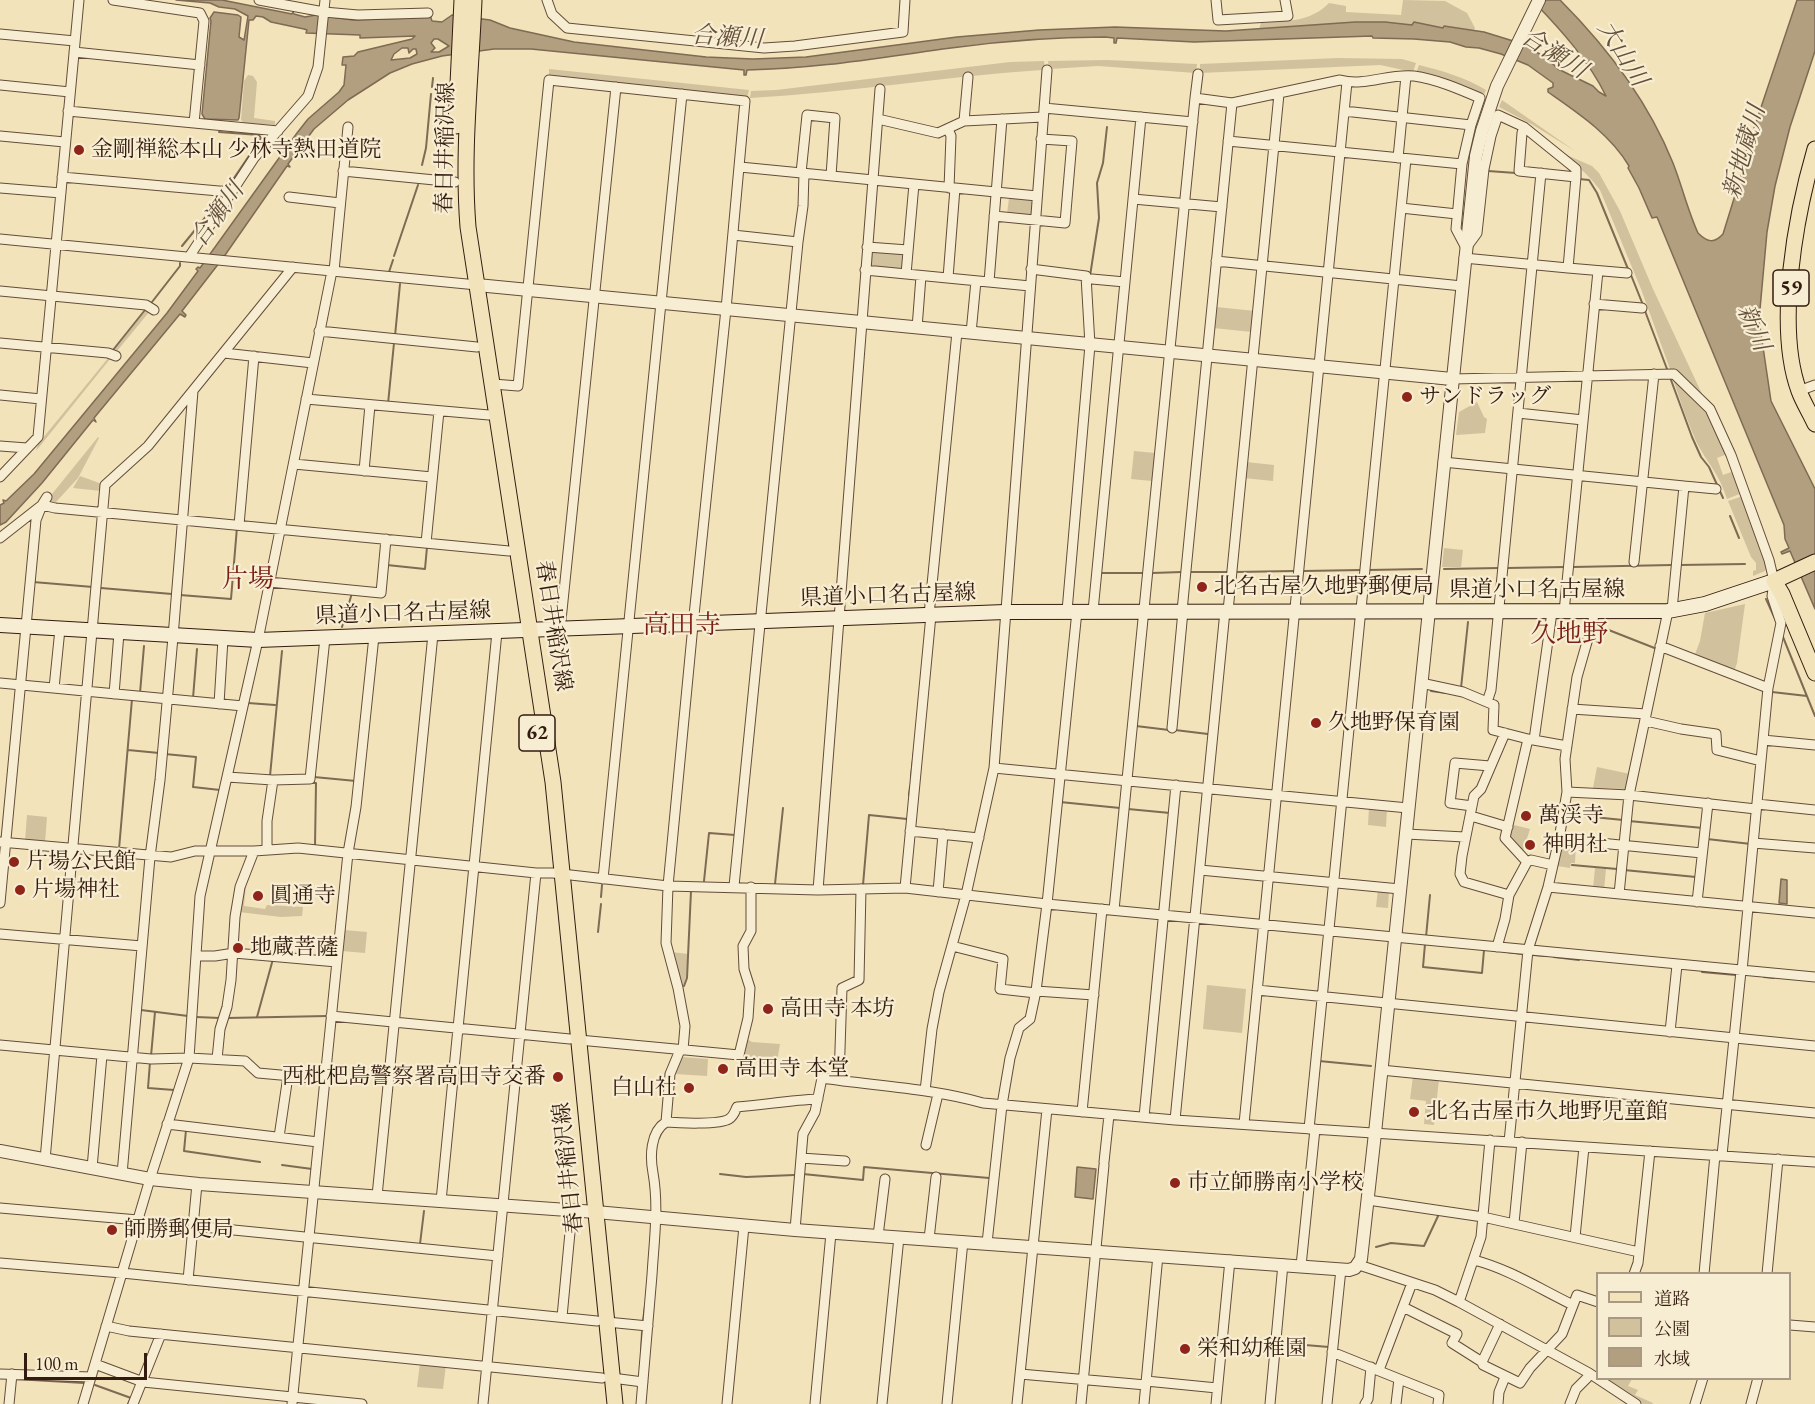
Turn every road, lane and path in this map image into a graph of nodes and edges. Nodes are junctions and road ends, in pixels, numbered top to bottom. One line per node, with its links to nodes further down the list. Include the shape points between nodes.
1 (78, 0): 17 (street)
2 (113, 0): 13 (street)
3 (259, 0): 12 (street)
4 (326, 0): 15 (street)
5 (462, 0): 20 (main road, 春日井稲沢線 / 62)
6 (474, 0): 20 (main road, 春日井稲沢線 / 62)
7 (547, 0): 8 (street, via 552,14 567,28 764,48 903,32)
8 (905, 0)
9 (1216, 0): 10 (street, via 1218,20 1288,16)
10 (1285, 0)
11 (1539, 0): 89 (street, via 1497,86 1482,131)
12 (270, 1): 15 (street)
13 (146, 3): 19 (street, via 200,13 204,21)
14 (428, 13): 15 (street)
15 (324, 14): 48 (street, via 318,66 308,96)
16 (0, 34): 17 (street)
17 (75, 40): 18 (street)
18 (74, 52): 19 (street); 29 (street)
19 (200, 65): 43 (street)
20 (465, 65): 66 (main road, 春日井稲沢線 / 62); 110 (main road, 春日井稲沢線 / 62, via 464,183)
21 (1047, 69): 36 (street)
22 (1198, 74): 32 (street)
23 (1406, 76): 25 (street); 38 (street); 44 (street, via 1457,88 1480,98)
24 (968, 77): 41 (street)
25 (1347, 82): 31 (street, via 1340,80); 35 (street)
26 (0, 85): 29 (street)
27 (616, 87): 30 (street); 113 (street, via 549,80); 116 (street)
28 (880, 89): 39 (street)
29 (70, 92): 34 (street)
30 (682, 94): 58 (street, via 745,101); 117 (street)
31 (1279, 94): 33 (street); 53 (street)
32 (1195, 98): 33 (street); 42 (street)
33 (1232, 103): 51 (street)
34 (68, 111): 43 (street); 52 (street)
35 (1344, 111): 38 (street); 55 (street)
36 (1043, 112): 37 (street); 40 (street); 50 (street)
37 (1141, 117): 42 (street); 75 (street)
38 (1402, 117): 44 (street); 56 (street)
39 (878, 119): 47 (street, via 938,133); 65 (street)
40 (1002, 119): 41 (street); 71 (street)
41 (964, 121): 47 (street)
42 (1193, 122): 77 (street)
43 (194, 123): 48 (street)
44 (1471, 124): 57 (street)
45 (348, 127): 59 (street)
46 (1524, 128): 61 (street, via 1519,171); 64 (street, via 1576,169); 89 (street, via 1498,115 1484,169 1477,233)
47 (948, 129): 69 (street)
48 (278, 131): 70 (street)
49 (0, 136): 52 (street)
50 (1041, 139): 73 (street); 82 (street, via 1072,141 1065,223)
51 (1228, 141): 53 (street); 78 (street)
52 (65, 142): 63 (street)
53 (1274, 145): 55 (street); 92 (street)
54 (1815, 149): 150 (main road, 59, via 1799,214 1788,314)
55 (1340, 152): 56 (street); 100 (street)
56 (1402, 158): 57 (street); 79 (street)
57 (1462, 164): 80 (street)
58 (740, 167): 60 (street); 83 (street)
59 (343, 171): 66 (street); 76 (street)
60 (803, 173): 62 (street); 62 (street, via 807,115 835,118); 85 (street)
61 (1541, 173): 64 (street); 93 (street)
62 (831, 176): 65 (street)
63 (62, 177): 70 (street); 72 (street)
64 (1576, 177): 95 (street)
65 (873, 180): 67 (street); 87 (street)
66 (455, 182): 110 (main road, 春日井稲沢線 / 62, via 459,227)
67 (914, 184): 69 (street); 88 (street)
68 (0, 188): 72 (street)
69 (952, 188): 71 (street); 104 (street)
70 (230, 192): 90 (street)
71 (996, 192): 73 (street); 81 (street)
72 (61, 193): 86 (street)
73 (1037, 196): 82 (street)
74 (289, 197): 76 (street)
75 (1133, 199): 77 (street); 109 (street)
76 (340, 203): 98 (street)
77 (1184, 204): 78 (street); 134 (street)
78 (1222, 207): 91 (street)
79 (1401, 208): 80 (street); 105 (street)
80 (1457, 214): 89 (street, via 1456,229)
81 (994, 216): 82 (street); 108 (street)
82 (1035, 220): 96 (street)
83 (733, 235): 85 (street); 120 (street)
84 (0, 239): 86 (street)
85 (798, 242): 122 (street)
86 (56, 244): 90 (street); 115 (street)
87 (867, 247): 88 (street); 97 (street)
88 (908, 250): 102 (street)
89 (1465, 253): 93 (street); 112 (street)
90 (193, 257): 94 (street)
91 (1216, 261): 92 (street); 137 (street)
92 (1262, 265): 100 (street); 139 (street)
93 (1532, 265): 95 (street); 145 (street)
94 (293, 267): 98 (street); 135 (street)
95 (1568, 268): 99 (street)
96 (1031, 269): 111 (street); 130 (street, via 1086,276)
97 (865, 270): 102 (street); 123 (street)
98 (333, 271): 110 (street); 125 (street)
99 (1598, 271): 101 (street); 118 (street)
100 (1328, 272): 105 (street); 141 (street)
101 (1627, 273)
102 (906, 274): 103 (street)
103 (921, 276): 104 (street); 124 (street)
104 (948, 278): 107 (street)
105 (1393, 278): 112 (street); 142 (street)
106 (1092, 279): 109 (street)
107 (976, 281): 108 (street); 127 (street)
108 (989, 282): 111 (street)
109 (1125, 282): 133 (street)
110 (472, 284): 113 (street); 132 (main road, 春日井稲沢線 / 62); 147 (main road, 春日井稲沢線 / 62)
111 (1030, 286): 128 (street)
112 (1462, 286): 146 (street)
113 (527, 290): 116 (street); 147 (street, via 518,386)
114 (0, 291): 115 (street)
115 (51, 296): 121 (street, via 146,304); 131 (street)
116 (594, 297): 117 (street); 207 (street)
117 (661, 303): 120 (street); 204 (street)
118 (1594, 304): 119 (street); 144 (street)
119 (1641, 308)
120 (726, 309): 122 (street); 202 (street)
121 (154, 310)
122 (792, 316): 123 (street); 200 (street)
123 (861, 322): 124 (street); 199 (street)
124 (917, 328): 126 (street)
125 (319, 332): 132 (street); 140 (street)
126 (957, 332): 127 (street); 198 (street)
127 (971, 333): 128 (street)
128 (1026, 339): 130 (street); 193 (street)
129 (0, 343): 131 (street)
130 (1090, 345): 133 (street); 185 (street)
131 (46, 347): 136 (street); 152 (street)
132 (477, 347): 157 (main road, 春日井稲沢線 / 62)
133 (1119, 347): 134 (street); 186 (street)
134 (1169, 352): 137 (street); 187 (street)
135 (224, 353): 138 (street); 149 (street)
136 (116, 356)
137 (1207, 356): 139 (street); 188 (street)
138 (254, 357): 140 (street); 175 (street)
139 (1253, 360): 141 (street); 189 (street)
140 (313, 363): 153 (street)
141 (1319, 367): 142 (street); 190 (street)
142 (1384, 373): 146 (street); 194 (street)
143 (1654, 374): 144 (street); 169 (street); 183 (street, via 1674,374 1710,409)
144 (1587, 376): 145 (street); 159 (street)
145 (1521, 378): 146 (street); 156 (street)
146 (1452, 380): 162 (street)
147 (493, 384): 206 (main road, 春日井稲沢線 / 62)
148 (1815, 385): 150 (street)
149 (193, 391): 173 (street, via 148,446 105,485); 174 (street)
150 (1799, 391): 158 (main road, 59)
151 (0, 395): 152 (street)
152 (41, 399): 161 (street, via 38,437)
153 (306, 399): 154 (street); 163 (street)
154 (370, 405): 155 (street); 165 (street)
155 (439, 411): 157 (street); 168 (street)
156 (1518, 413): 159 (street); 164 (street)
157 (489, 415): 180 (main road, 春日井稲沢線 / 62)
158 (1813, 417)
159 (1583, 420): 166 (street)
160 (0, 446): 161 (street)
161 (27, 448): 167 (street)
162 (1443, 462): 164 (street); 191 (street)
163 (294, 464): 165 (street); 176 (street)
164 (1512, 469): 166 (street); 195 (street)
165 (364, 471): 168 (street)
166 (1577, 475): 169 (street); 196 (street)
167 (0, 477)
168 (432, 477): 179 (street)
169 (1643, 482): 170 (street); 181 (street)
170 (1684, 486): 171 (street); 192 (street)
171 (1716, 489)
172 (44, 501): 173 (street); 177 (street); 203 (street, via 36,520)
173 (103, 512): 174 (street); 208 (street)
174 (183, 520): 175 (street); 213 (street)
175 (239, 525): 176 (street)
176 (280, 529): 178 (street); 184 (street)
177 (0, 538)
178 (386, 539): 179 (street); 184 (street, via 381,593)
179 (426, 543): 180 (street)
180 (509, 551): 206 (main road, 春日井稲沢線 / 62)
181 (1634, 562)
182 (1815, 562): 183 (main road)
183 (1778, 579): 192 (main road, 県道小口名古屋線, via 1705,604); 218 (main road); 223 (street, via 1772,596 1781,623)
184 (269, 582): 216 (street)
185 (1072, 611): 186 (main road, 県道小口名古屋線); 193 (main road, 県道小口名古屋線); 241 (street)
186 (1093, 611): 187 (main road, 県道小口名古屋線)
187 (1143, 611): 188 (main road, 県道小口名古屋線); 246 (street)
188 (1183, 611): 189 (main road, 県道小口名古屋線); 232 (street)
189 (1227, 611): 190 (main road, 県道小口名古屋線); 248 (street)
190 (1294, 611): 194 (main road, 県道小口名古屋線); 250 (street)
191 (1428, 611): 194 (main road, 県道小口名古屋線); 195 (main road, 県道小口名古屋線); 220 (street)
192 (1670, 611): 197 (main road, 県道小口名古屋線); 217 (street)
193 (1005, 612): 198 (main road, 県道小口名古屋線); 240 (street)
194 (1360, 612): 252 (street)
195 (1498, 612): 196 (main road, 県道小口名古屋線); 227 (street)
196 (1558, 612): 197 (main road, 県道小口名古屋線); 234 (street)
197 (1594, 612): 230 (street)
198 (930, 615): 199 (main road, 県道小口名古屋線); 259 (street)
199 (838, 619): 200 (main road, 県道小口名古屋線); 293 (street)
200 (760, 621): 202 (main road, 県道小口名古屋線); 287 (street)
201 (0, 625): 203 (main road, 県道小口名古屋線)
202 (693, 625): 204 (main road, 県道小口名古屋線); 286 (street)
203 (25, 627): 205 (main road, 県道小口名古屋線); 221 (street)
204 (627, 627): 207 (main road, 県道小口名古屋線); 284 (street)
205 (60, 629): 208 (main road, 県道小口名古屋線); 222 (street)
206 (526, 630): 207 (main road, 県道小口名古屋線); 209 (main road, 県道小口名古屋線); 282 (main road, 春日井稲沢線 / 62, via 553,782)
207 (560, 630)
208 (92, 631): 210 (main road, 県道小口名古屋線); 224 (street)
209 (497, 632): 211 (main road, 県道小口名古屋線); 279 (street)
210 (119, 633): 213 (main road, 県道小口名古屋線); 225 (street)
211 (433, 634): 212 (main road, 県道小口名古屋線); 276 (street)
212 (374, 636): 214 (main road, 県道小口名古屋線); 273 (street)
213 (173, 637): 215 (main road, 県道小口名古屋線); 226 (street)
214 (325, 638): 216 (main road, 県道小口名古屋線); 245 (street, via 310,779)
215 (223, 639): 216 (main road, 県道小口名古屋線); 228 (street)
216 (258, 640): 229 (street)
217 (1660, 646): 223 (street); 231 (street)
218 (1815, 673)
219 (0, 683): 221 (street)
220 (1421, 683): 227 (street); 255 (street)
221 (20, 685): 222 (street); 243 (street)
222 (54, 688): 224 (street)
223 (1768, 688): 235 (street)
224 (86, 691): 225 (street); 269 (street)
225 (114, 694): 226 (street)
226 (167, 699): 228 (street); 275 (street)
227 (1487, 702): 233 (street, via 1494,705 1493,730)
228 (219, 704): 229 (street)
229 (243, 706): 244 (street)
230 (1572, 709): 231 (street); 237 (street)
231 (1646, 718): 238 (street, via 1716,734 1716,750); 251 (street)
232 (1172, 729)
233 (1505, 733): 234 (street); 239 (street)
234 (1531, 740): 237 (street); 258 (street)
235 (1763, 740): 236 (street); 238 (street)
236 (1815, 745)
237 (1567, 746): 249 (street)
238 (1761, 761): 254 (street)
239 (1490, 766): 257 (street, via 1474,796); 257 (street, via 1455,764 1450,803)
240 (994, 768): 241 (street); 263 (street)
241 (1060, 774): 246 (street); 300 (street)
242 (0, 776): 243 (street)
243 (12, 776): 265 (street)
244 (227, 777): 245 (street); 272 (street)
245 (273, 780): 270 (street)
246 (1126, 780): 247 (street); 303 (street)
247 (1176, 785): 248 (street); 305 (street)
248 (1208, 788): 250 (street); 280 (street)
249 (1567, 792): 251 (street); 264 (street)
250 (1276, 795): 252 (street); 283 (street)
251 (1629, 795): 253 (street); 267 (street)
252 (1342, 801): 255 (street); 285 (street)
253 (1708, 803): 254 (street); 274 (street)
254 (1756, 806): 256 (street); 266 (street)
255 (1408, 808): 261 (street)
256 (1815, 810)
257 (1472, 811): 258 (street); 262 (street)
258 (1508, 827): 277 (street, via 1505,838)
259 (910, 831): 260 (street); 290 (street)
260 (943, 834): 263 (street); 294 (street)
261 (1406, 834): 262 (street); 292 (street)
262 (1465, 837): 297 (street, via 1460,874 1464,882)
263 (979, 838): 296 (street)
264 (1559, 839): 267 (street); 278 (street)
265 (3, 843): 269 (street); 299 (street)
266 (1753, 843): 268 (street); 301 (street)
267 (1624, 845): 274 (street); 295 (street)
268 (1815, 848)
269 (73, 849): 275 (street); 311 (street)
270 (267, 850): 271 (street); 273 (street, via 298,848)
271 (254, 851): 272 (street); 316 (street, via 240,887)
272 (210, 852): 275 (street); 317 (street, via 200,896)
273 (348, 853): 276 (street); 318 (street)
274 (1702, 853): 298 (street)
275 (150, 857): 312 (street)
276 (410, 860): 279 (street); 329 (street)
277 (1527, 862): 278 (street); 297 (street)
278 (1553, 865): 289 (street)
279 (474, 866): 281 (street); 330 (street)
280 (1200, 870): 283 (street); 306 (street)
281 (536, 873): 282 (street); 332 (street)
282 (558, 873): 284 (street); 334 (main road, 春日井稲沢線 / 62)
283 (1268, 876): 285 (street); 307 (street)
284 (603, 879): 286 (street)
285 (1334, 883): 292 (street); 308 (street)
286 (668, 886): 287 (street); 338 (street, via 666,943 685,1026)
287 (734, 886): 288 (street)
288 (751, 887): 293 (street); 338 (street, via 751,931 743,946 750,988 748,1018 739,1055)
289 (1548, 887): 295 (street); 315 (street)
290 (905, 888): 291 (street); 294 (street)
291 (861, 889): 293 (street); 346 (street, via 859,980 842,988)
292 (1400, 889): 310 (street)
293 (818, 890)
294 (938, 892): 296 (street)
295 (1619, 894): 298 (street)
296 (966, 895): 300 (street); 313 (street)
297 (1509, 895): 314 (street)
298 (1697, 902): 301 (street)
299 (0, 903)
300 (1047, 904): 302 (street); 323 (street)
301 (1748, 907): 304 (street); 320 (street)
302 (1102, 909): 303 (street); 324 (street)
303 (1113, 910): 305 (street)
304 (1815, 913)
305 (1164, 915): 306 (street); 357 (street)
306 (1195, 918): 307 (street); 358 (street)
307 (1263, 924): 308 (street); 322 (street)
308 (1329, 930): 310 (street); 325 (street)
309 (0, 934): 311 (street)
310 (1395, 936): 314 (street); 326 (street)
311 (64, 939): 312 (street); 337 (street)
312 (142, 946): 340 (street)
313 (952, 946): 323 (street, via 1003,959 1000,989); 348 (street, via 932,1029)
314 (1497, 947): 315 (street)
315 (1528, 950): 319 (street); 328 (street)
316 (234, 953): 317 (street); 318 (street); 342 (street)
317 (196, 956): 341 (street)
318 (337, 962): 327 (street)
319 (1677, 965): 320 (street); 331 (street)
320 (1741, 971): 321 (street); 333 (street)
321 (1815, 977)
322 (1257, 990): 325 (street); 361 (street)
323 (1036, 992): 324 (street); 352 (street, via 1030,1019 1019,1028)
324 (1094, 995): 354 (street)
325 (1322, 998): 326 (street); 362 (street)
326 (1389, 1004): 328 (street); 343 (street)
327 (331, 1016): 329 (street); 345 (street)
328 (1521, 1017): 331 (street); 347 (street)
329 (394, 1022): 330 (street); 386 (street)
330 (458, 1028): 332 (street); 388 (street)
331 (1670, 1032): 333 (street)
332 (520, 1034): 334 (street); 389 (street)
333 (1734, 1038): 336 (street); 351 (street)
334 (574, 1040): 338 (street); 391 (main road, 春日井稲沢線 / 62)
335 (0, 1045): 337 (street)
336 (1815, 1046)
337 (55, 1050): 339 (street); 376 (street)
338 (682, 1050): 359 (street, via 670,1074)
339 (102, 1055): 340 (street); 379 (street)
340 (133, 1058): 341 (street); 380 (street)
341 (189, 1058): 342 (street); 360 (street)
342 (217, 1059): 344 (street, via 245,1061 258,1073)
343 (1381, 1070): 347 (street); 363 (street)
344 (288, 1076): 345 (street); 364 (street)
345 (325, 1079): 366 (street)
346 (839, 1080): 348 (street); 350 (street, via 822,1078)
347 (1515, 1083): 351 (street); 367 (street)
348 (925, 1091): 349 (street)
349 (939, 1094): 352 (street); 369 (street)
350 (818, 1100): 359 (street, via 737,1107 726,1120); 374 (street, via 803,1134)
351 (1728, 1104): 355 (street); 373 (street)
352 (1002, 1105): 353 (street); 406 (street)
353 (1047, 1109): 354 (street); 407 (street)
354 (1082, 1112): 356 (street)
355 (1815, 1113)
356 (1109, 1115): 357 (street); 408 (street)
357 (1144, 1118): 358 (street)
358 (1175, 1120): 361 (street)
359 (666, 1122): 393 (street, via 655,1135 651,1159)
360 (167, 1124): 364 (street); 382 (street)
361 (1244, 1124): 362 (street)
362 (1312, 1129): 363 (street); 417 (street)
363 (1375, 1133): 365 (street); 387 (street)
364 (279, 1137): 366 (street)
365 (1490, 1140): 367 (street); 392 (street)
366 (318, 1142): 385 (street)
367 (1509, 1142): 368 (street)
368 (1522, 1142): 370 (street); 395 (street)
369 (926, 1144)
370 (1584, 1146): 372 (street); 402 (street)
371 (0, 1151): 376 (street)
372 (1650, 1151): 373 (street); 409 (street)
373 (1719, 1155): 375 (street); 420 (street)
374 (801, 1158): 377 (street); 398 (street)
375 (1778, 1159): 378 (street); 421 (street)
376 (45, 1160): 379 (street)
377 (845, 1161)
378 (1815, 1162)
379 (92, 1168): 380 (street)
380 (122, 1174): 382 (street)
381 (936, 1176): 404 (street)
382 (150, 1179): 384 (street); 394 (street)
383 (885, 1179): 400 (street)
384 (197, 1184): 385 (street); 396 (street)
385 (313, 1192): 386 (street); 403 (street)
386 (377, 1196): 388 (street)
387 (1368, 1200): 392 (street); 416 (street)
388 (441, 1201): 389 (street)
389 (502, 1206): 391 (street); 411 (street)
390 (0, 1208): 394 (street)
391 (584, 1211): 393 (street); 431 (street); 432 (main road, 春日井稲沢線 / 62)
392 (1483, 1217): 395 (street); 413 (street)
393 (656, 1218): 397 (street); 436 (street)
394 (138, 1220): 422 (street)
395 (1514, 1223): 402 (street)
396 (193, 1226): 403 (street); 423 (street)
397 (744, 1226): 398 (street); 471 (street)
398 (795, 1230): 399 (street)
399 (831, 1233): 400 (street); 472 (street)
400 (878, 1236): 401 (street)
401 (898, 1237): 404 (street); 473 (street)
402 (1575, 1237): 409 (street)
403 (309, 1238): 411 (street); 425 (street)
404 (929, 1239): 405 (street)
405 (963, 1241): 406 (street); 474 (street)
406 (987, 1243): 407 (street)
407 (1033, 1246): 408 (street); 447 (street)
408 (1096, 1251): 410 (street); 453 (street)
409 (1639, 1252): 419 (street)
410 (1158, 1255): 412 (street); 460 (street)
411 (498, 1256): 430 (street)
412 (1230, 1260): 415 (street); 461 (street)
413 (1474, 1260): 427 (street); 428 (street, via 1491,1264)
414 (0, 1263): 422 (street)
415 (1284, 1264): 417 (street); 479 (street)
416 (1359, 1265): 418 (street); 424 (street)
417 (1301, 1266): 418 (street)
418 (1341, 1269): 441 (street)
419 (1636, 1272)
420 (1704, 1272)
421 (1767, 1272)
422 (122, 1273): 423 (street); 435 (street)
423 (188, 1280): 425 (street)
424 (1412, 1282): 427 (street); 429 (street)
425 (303, 1292): 430 (street); 439 (street)
426 (1596, 1301): 428 (street, via 1577,1294)
427 (1459, 1302): 433 (street)
428 (1573, 1305): 440 (street, via 1562,1334)
429 (1403, 1307): 442 (street, via 1457,1334 1452,1343); 445 (street)
430 (493, 1310): 431 (street); 444 (street)
431 (562, 1317): 432 (street)
432 (602, 1322): 436 (street); 452 (main road, 春日井稲沢線 / 62)
433 (1500, 1324): 440 (street); 442 (street)
434 (1791, 1325): 437 (street)
435 (106, 1326): 438 (street); 443 (street)
436 (648, 1326): 459 (street)
437 (1815, 1327)
438 (161, 1334): 439 (street); 458 (street)
439 (298, 1347): 444 (street); 462 (street)
440 (1548, 1351): 448 (street); 451 (street, via 1520,1383)
441 (1332, 1352): 445 (street); 480 (street)
442 (1482, 1362): 451 (street)
443 (95, 1364): 450 (street); 458 (street)
444 (487, 1366): 452 (street); 467 (street)
445 (1375, 1369): 454 (street); 481 (street)
446 (0, 1374): 449 (street)
447 (1020, 1374): 453 (street); 475 (street)
448 (1594, 1376): 485 (street, via 1576,1389)
449 (12, 1377): 450 (street); 463 (street)
450 (91, 1377): 464 (street)
451 (1505, 1377): 484 (street)
452 (607, 1378): 459 (street); 468 (main road, 春日井稲沢線 / 62); 469 (main road, 春日井稲沢線 / 62)
453 (1083, 1379): 460 (street); 476 (street)
454 (1400, 1379): 482 (street); 483 (street, via 1439,1395)
455 (1600, 1380): 486 (street)
456 (1702, 1380): 487 (street)
457 (1757, 1380): 488 (street)
458 (143, 1382): 462 (street); 465 (street)
459 (643, 1382): 470 (street)
460 (1146, 1383): 461 (street); 477 (street)
461 (1217, 1388): 478 (street)
462 (292, 1400): 466 (street)
463 (9, 1404)
464 (83, 1404)
465 (133, 1404)
466 (362, 1404)
467 (483, 1404)
468 (605, 1404)
469 (615, 1404)
470 (641, 1404)
471 (727, 1404)
472 (815, 1404)
473 (882, 1404)
474 (947, 1404)
475 (1017, 1404)
476 (1081, 1404)
477 (1144, 1404)
478 (1216, 1404)
479 (1270, 1404)
480 (1327, 1404)
481 (1365, 1404)
482 (1396, 1404)
483 (1438, 1404)
484 (1498, 1404)
485 (1569, 1404)
486 (1636, 1404)
487 (1695, 1404)
488 (1751, 1404)

